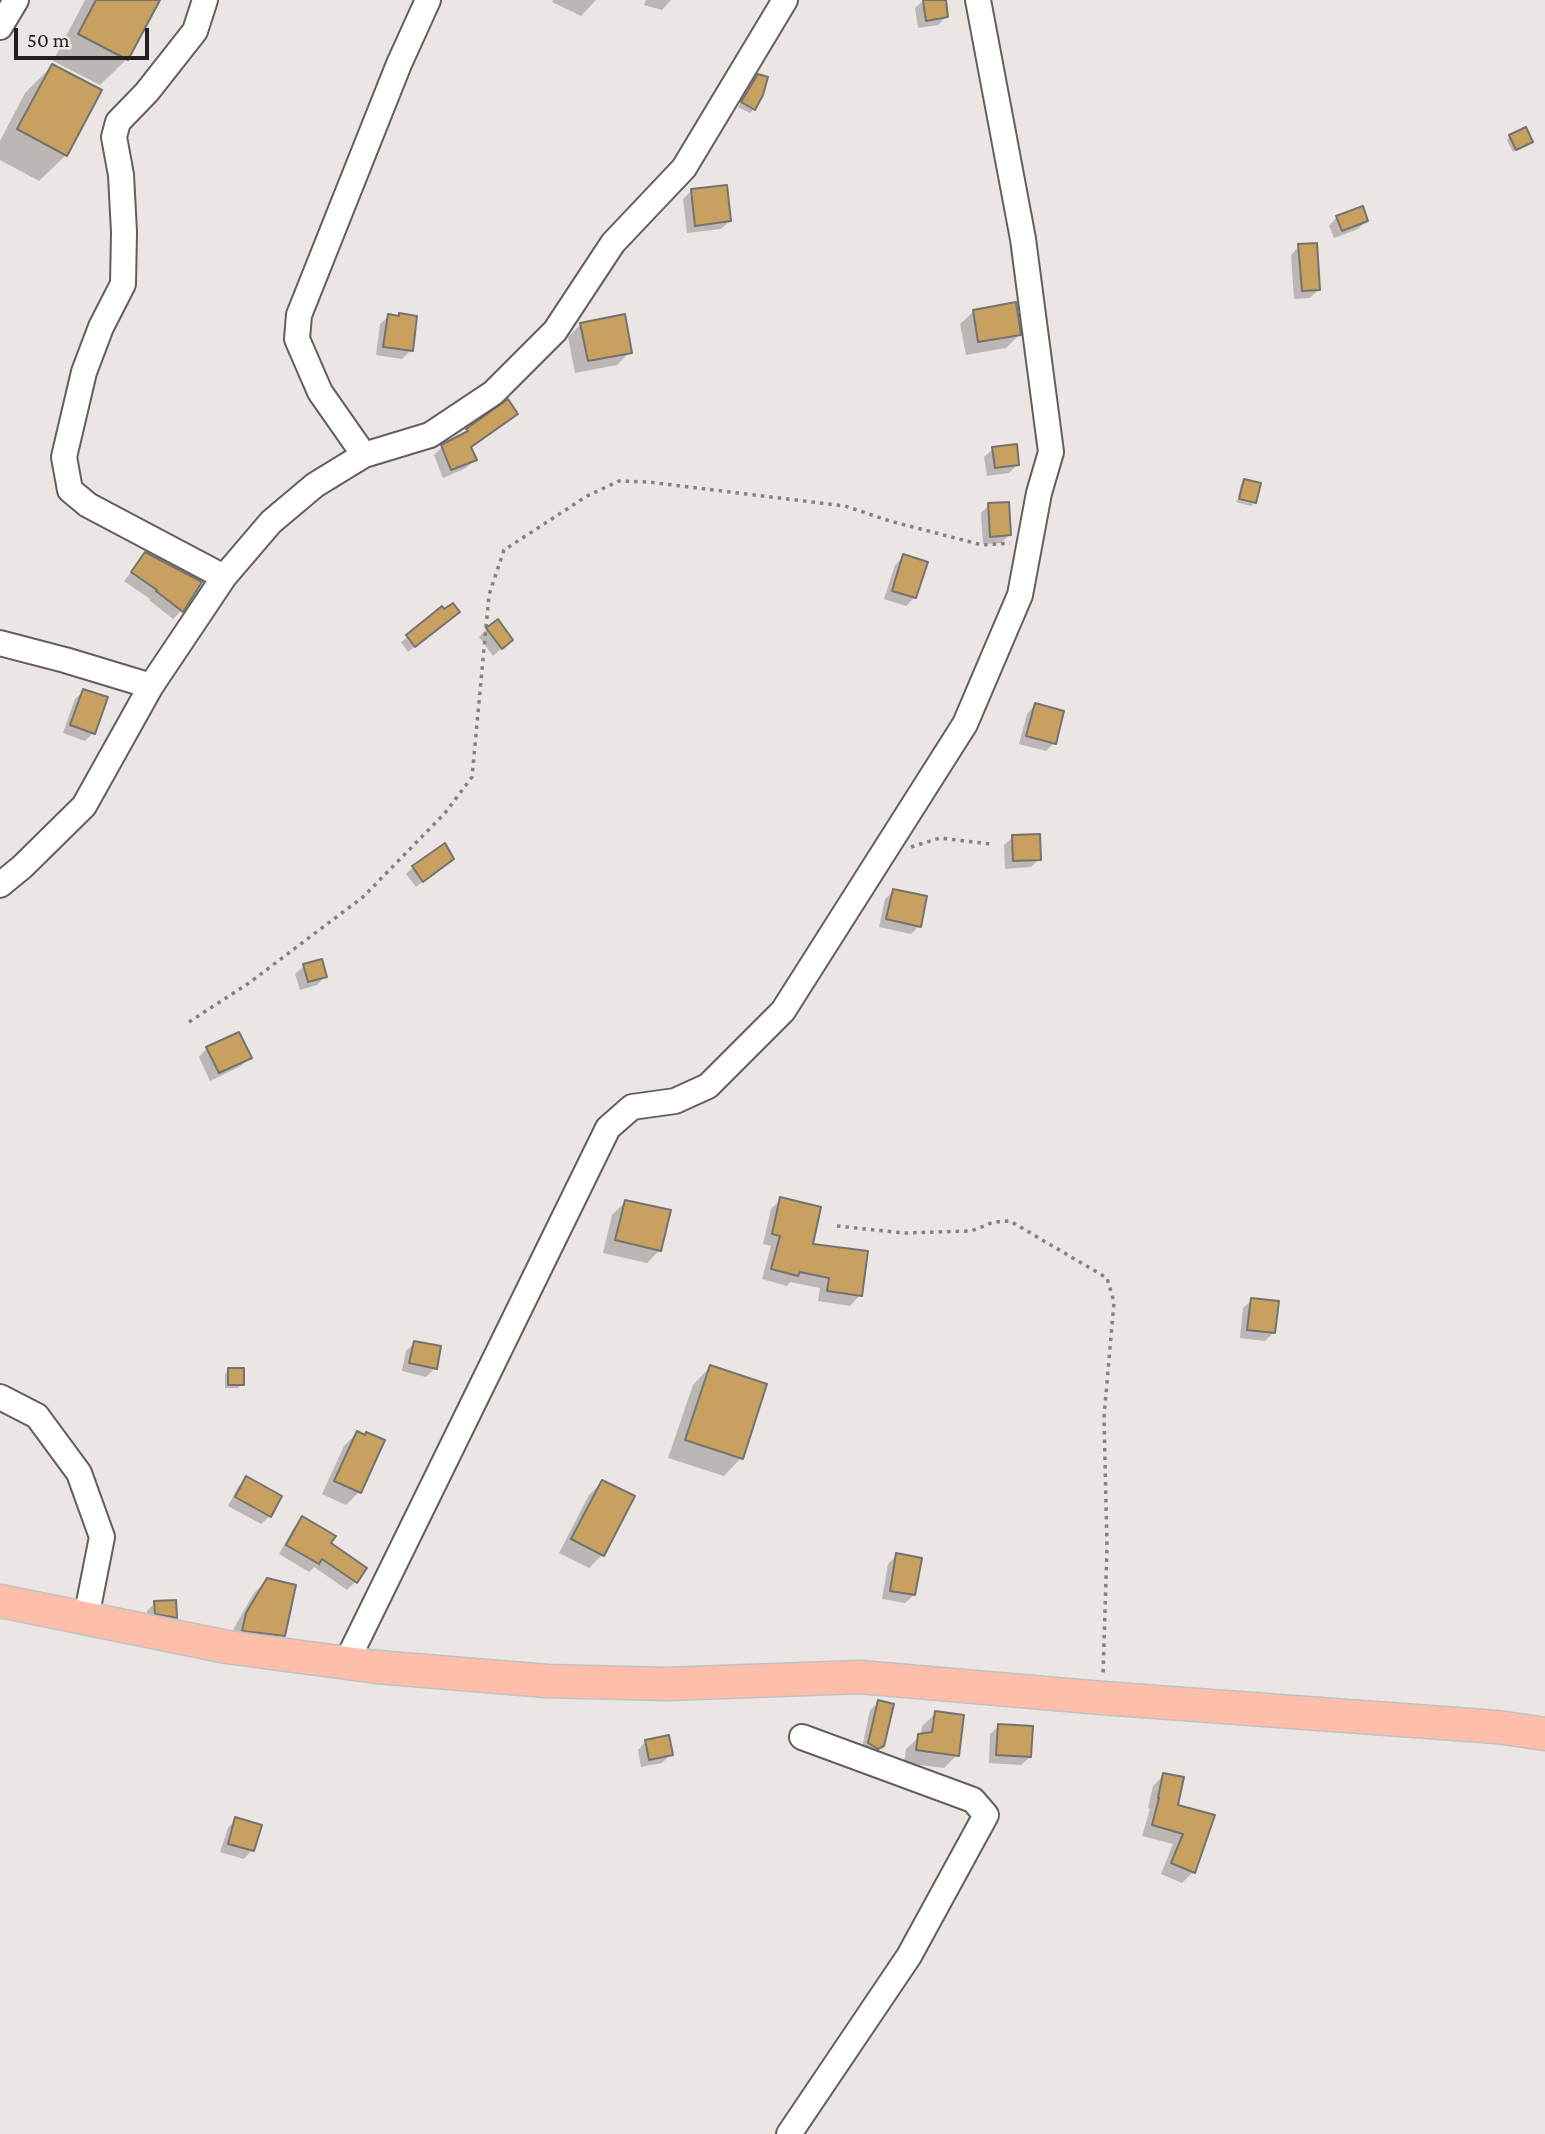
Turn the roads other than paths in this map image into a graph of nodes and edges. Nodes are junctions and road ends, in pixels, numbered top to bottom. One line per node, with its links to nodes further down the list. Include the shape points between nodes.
1 (16, 0): 6 (street)
2 (205, 0): 8 (street, via 195,31 118,122 114,137 121,175 122,284 83,372 64,457 70,490 88,505)
3 (428, 0): 7 (street, via 299,315 297,340 320,392)
4 (785, 0): 7 (street, via 684,168 613,243 555,331 493,393 430,435)
5 (978, 0): 15 (street, via 1023,239 1051,452 1038,493 1020,594 965,724 783,1011 708,1086 675,1101 632,1107 608,1128)
6 (0, 26)
7 (364, 455): 8 (street, via 315,485 271,522)
8 (224, 577): 10 (street)
9 (0, 643): 10 (street)
10 (151, 686): 11 (street, via 84,806)
11 (0, 885)
12 (0, 1397): 14 (street, via 37,1416 79,1473 102,1537)
13 (0, 1601): 14 (main road)
14 (86, 1618): 15 (main road, via 227,1647)
15 (346, 1663): 16 (main road, via 547,1681 667,1684 860,1677)
16 (1545, 1734)
17 (802, 1737): 18 (street, via 973,1800 986,1815 909,1956)
18 (789, 2134)

